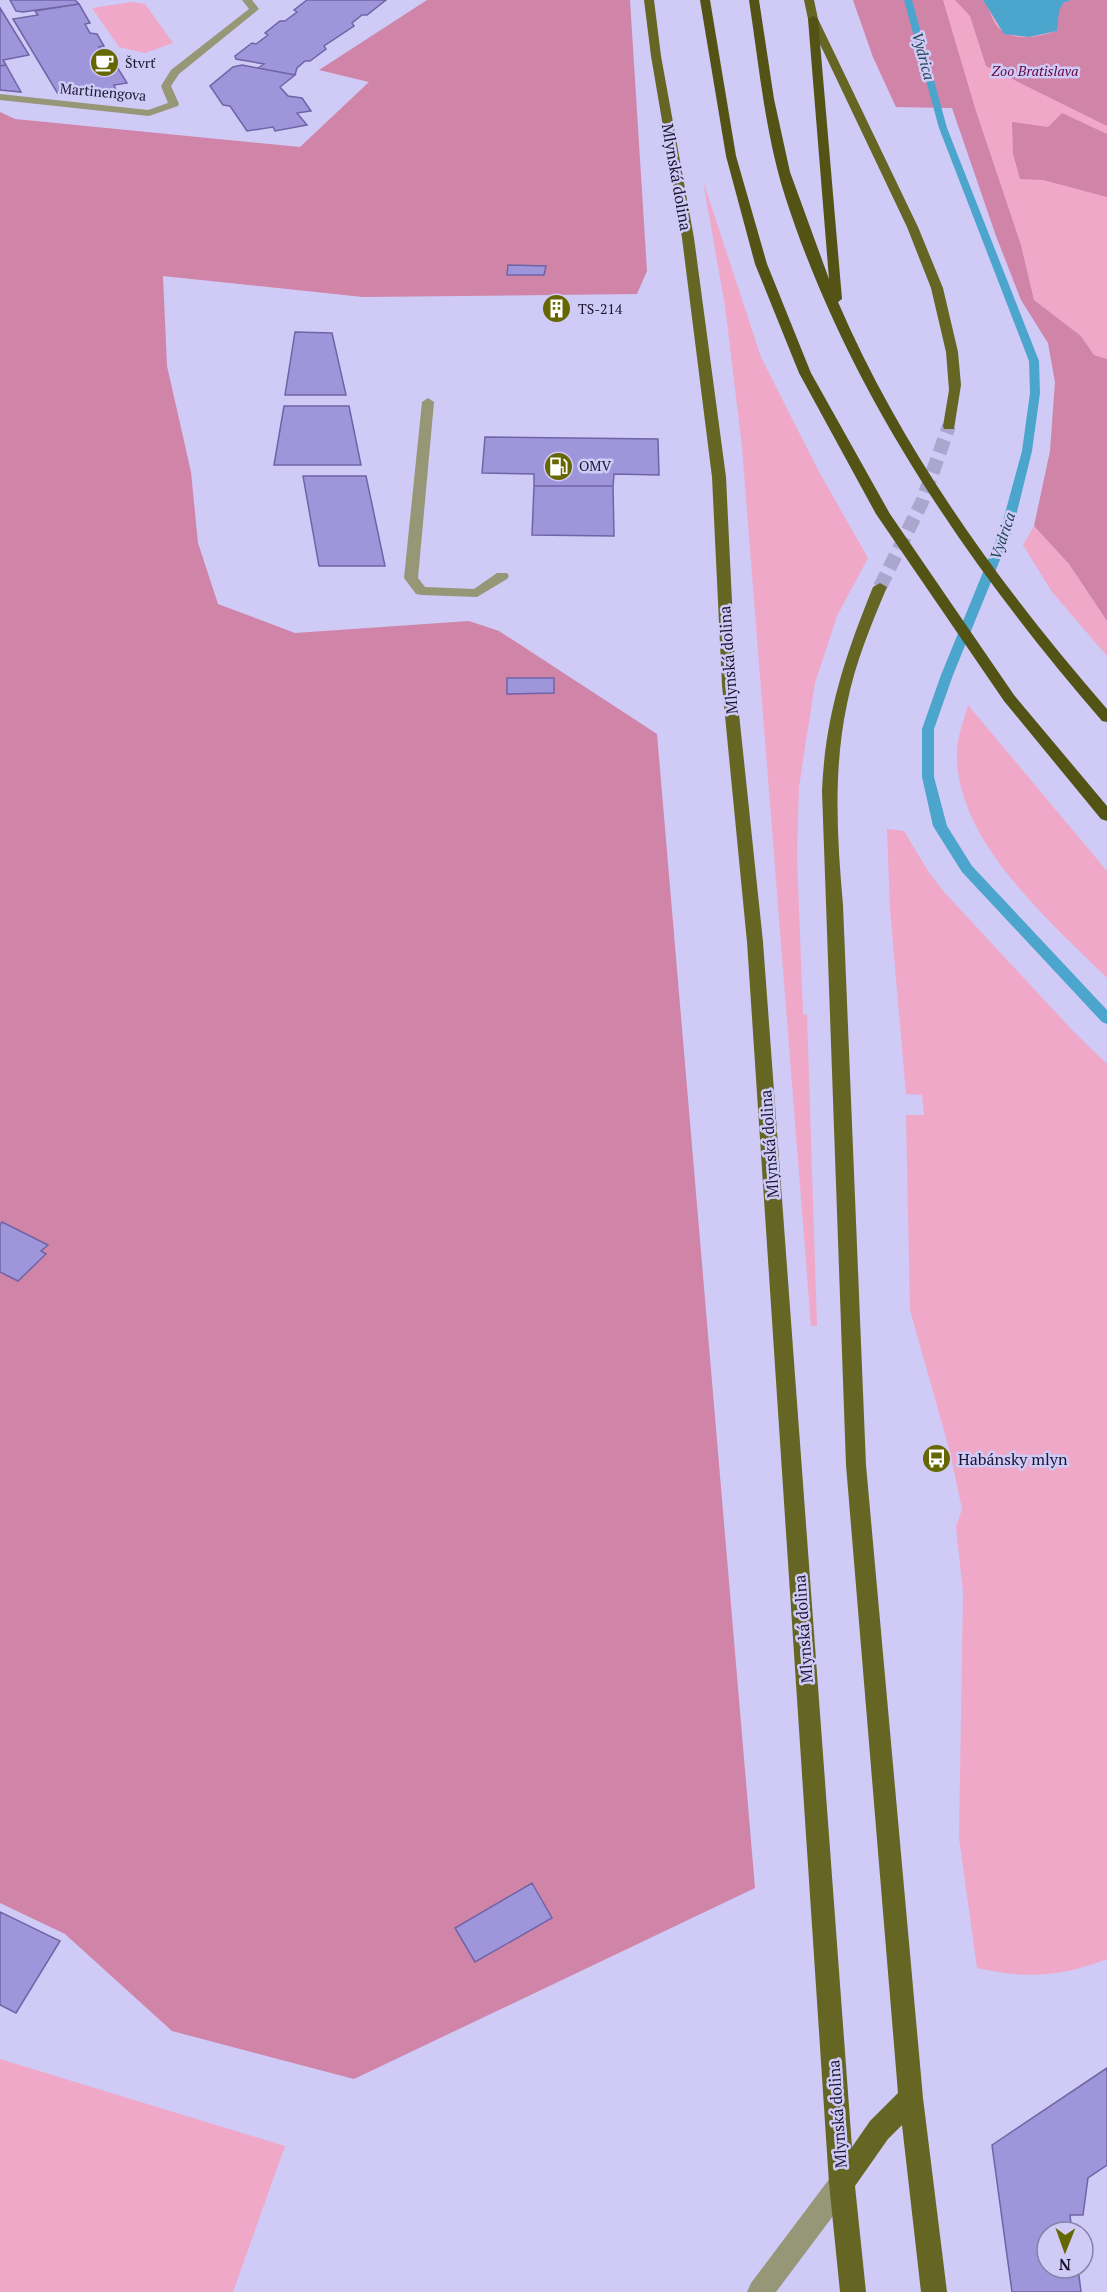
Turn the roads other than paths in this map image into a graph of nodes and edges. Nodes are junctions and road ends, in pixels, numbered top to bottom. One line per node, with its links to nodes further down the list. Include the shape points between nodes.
1 (247, 0): 7 (street)
2 (265, 0): 7 (street, Martinengova)
3 (650, 0): 18 (main road, Mlynská dolina, via 688,238 719,477 729,685 755,942)
4 (705, 0): 16 (highway, via 730,156 761,264 805,373 883,514 1009,698)
5 (754, 0): 10 (highway, via 770,104 790,194)
6 (809, 0): 8 (main road)
7 (254, 9): 9 (street, Martinengova, via 175,72 166,86 174,104 149,113)
8 (813, 19): 10 (highway); 12 (main road, via 910,218 940,302 953,355 955,388)
9 (0, 97)
10 (837, 313): 15 (highway, via 908,448 1035,632)
11 (428, 402): 13 (street, via 411,578 421,591 477,592)
12 (949, 426)
13 (502, 576)
14 (880, 587): 17 (main road, via 853,652 836,722 830,778 830,843 856,1465)
15 (1107, 718)
16 (1107, 816)
17 (911, 2098): 18 (main road, via 879,2130); 21 (main road)
18 (842, 2183): 19 (street); 20 (main road, Mlynská dolina)
19 (760, 2292)
20 (853, 2292)
21 (934, 2292)

